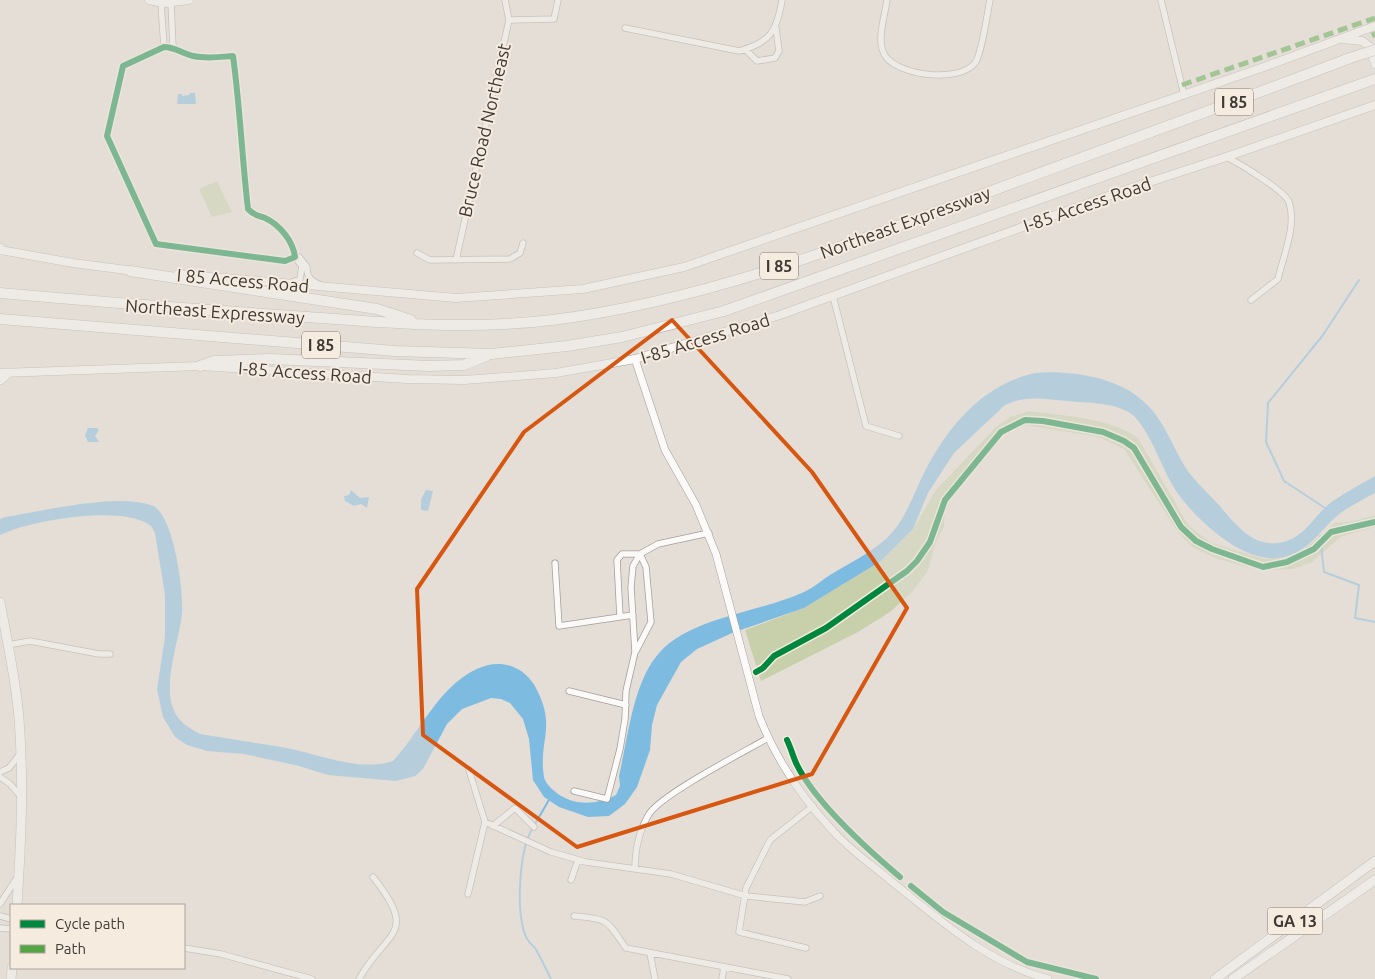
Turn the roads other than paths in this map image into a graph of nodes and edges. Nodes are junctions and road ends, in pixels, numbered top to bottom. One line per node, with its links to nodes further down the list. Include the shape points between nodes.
1 (149, 0): 9 (main road)
2 (188, 0): 10 (main road)
3 (506, 0): 11 (street, Bruce Road Northeast)
4 (558, 0): 11 (street, via 554,19)
5 (782, 0): 14 (street)
6 (887, 0): 7 (street, via 882,34 886,57 900,67 931,75 952,75 966,71 976,62)
7 (990, 0)
8 (1161, 0): 25 (street)
9 (161, 2): 10 (main road); 17 (street)
10 (171, 2): 15 (street)
11 (509, 20): 33 (street, Bruce Road Northeast)
12 (1375, 26): 16 (main road)
13 (625, 28): 22 (street, via 723,49)
14 (776, 28): 22 (street, via 756,46); 22 (street, via 778,51 774,58 757,61)
15 (172, 31): 17 (street); 20 (street)
16 (1359, 31): 18 (main road); 21 (main road)
17 (163, 32): 19 (street)
18 (1329, 42): 21 (main road, via 1354,39); 25 (main road)
19 (164, 47): 20 (street); 32 (street, via 123,66 107,136 156,244 285,261)
20 (173, 47): 32 (street, via 192,56 233,56 248,210 280,228 294,247)
21 (1372, 48): 23 (main road); 42 (highway, Northeast Expressway / I 85, bridge, via 922,217 748,277 676,298 551,320)
22 (745, 49)
23 (1375, 64)
24 (1375, 79): 43 (highway, Northeast Expressway / I 85, via 724,311 622,337)
25 (1184, 94): 37 (main road, I 85 Access Road, via 672,271 584,289 456,298)
26 (1375, 98): 27 (main road)
27 (1371, 106): 28 (main road, I-85 Access Road)
28 (1226, 157): 39 (main road, I-85 Access Road, via 1119,192); 40 (street, via 1282,194 1291,211 1278,279)
29 (523, 242): 33 (street, via 520,253 510,259)
30 (0, 249): 34 (main road)
31 (417, 253): 33 (street, via 430,260)
32 (295, 257): 35 (street, via 307,266)
33 (456, 260)
34 (130, 271): 36 (main road, I 85 Access Road); 42 (highway, via 377,309)
35 (304, 272): 36 (street, via 300,279); 37 (street)
36 (289, 284): 37 (main road, I 85 Access Road)
37 (325, 288)
38 (0, 293): 42 (highway, Northeast Expressway / I 85)
39 (832, 296): 44 (main road, I-85 Access Road, via 700,341); 49 (street, via 866,426)
40 (1251, 300)
41 (0, 319): 43 (highway, Northeast Expressway / I 85, via 395,351)
42 (426, 325)
43 (491, 354): 46 (highway, via 464,365 271,359 214,361)
44 (635, 359): 46 (main road, I-85 Access Road, via 556,373 464,380); 50 (street, via 665,450)
45 (0, 366): 47 (main road)
46 (200, 366): 47 (main road, I-85 Access Road)
47 (4, 373): 48 (main road)
48 (0, 380)
49 (899, 436)
50 (709, 533): 51 (street, via 658,544); 61 (street)
51 (640, 554): 54 (street, via 633,566); 55 (street, via 622,554 617,560); 57 (street, via 646,567 651,622)
52 (555, 564): 55 (street, via 559,626)
53 (0, 602): 56 (main road)
54 (634, 615): 55 (street); 57 (street)
55 (620, 617)
56 (8, 644): 58 (street, via 30,641); 62 (main road)
57 (635, 652): 60 (street, via 626,690)
58 (110, 654)
59 (569, 691): 60 (street)
60 (626, 705): 66 (street, via 620,749 607,799)
61 (768, 738): 68 (street); 74 (street, via 670,796 650,813 635,848)
62 (21, 752): 64 (street, via 14,764); 67 (main road)
63 (469, 770): 69 (street)
64 (0, 772)
65 (0, 777): 67 (street)
66 (574, 791)
67 (22, 799): 75 (main road)
68 (812, 806): 80 (street, via 770,840 746,888); 94 (street, via 847,844 940,920 1004,964)
69 (485, 822): 70 (street); 79 (street)
70 (493, 826): 71 (street, via 515,808); 72 (street, via 551,852)
71 (534, 827)
72 (578, 860): 74 (street); 77 (street)
73 (1375, 861): 95 (main road, GA 13)
74 (635, 869): 80 (street, via 671,874)
75 (19, 874): 82 (street); 83 (main road)
76 (374, 877): 90 (street, via 395,908 396,923 394,934)
77 (571, 880)
78 (1375, 880): 96 (main road, GA 13)
79 (468, 894)
80 (746, 896): 81 (street, via 806,902); 86 (street, via 739,932)
81 (820, 896)
82 (0, 904)
83 (17, 904)
84 (574, 916): 87 (street, via 602,919 609,923 626,948)
85 (185, 948): 89 (street, via 221,954)
86 (806, 948)
87 (650, 953): 88 (street); 91 (street)
88 (724, 967): 92 (street); 93 (street)
89 (312, 979)
90 (359, 979)
91 (655, 979)
92 (722, 979)
93 (788, 979)
94 (1048, 979)
95 (1215, 979)
96 (1233, 979)

